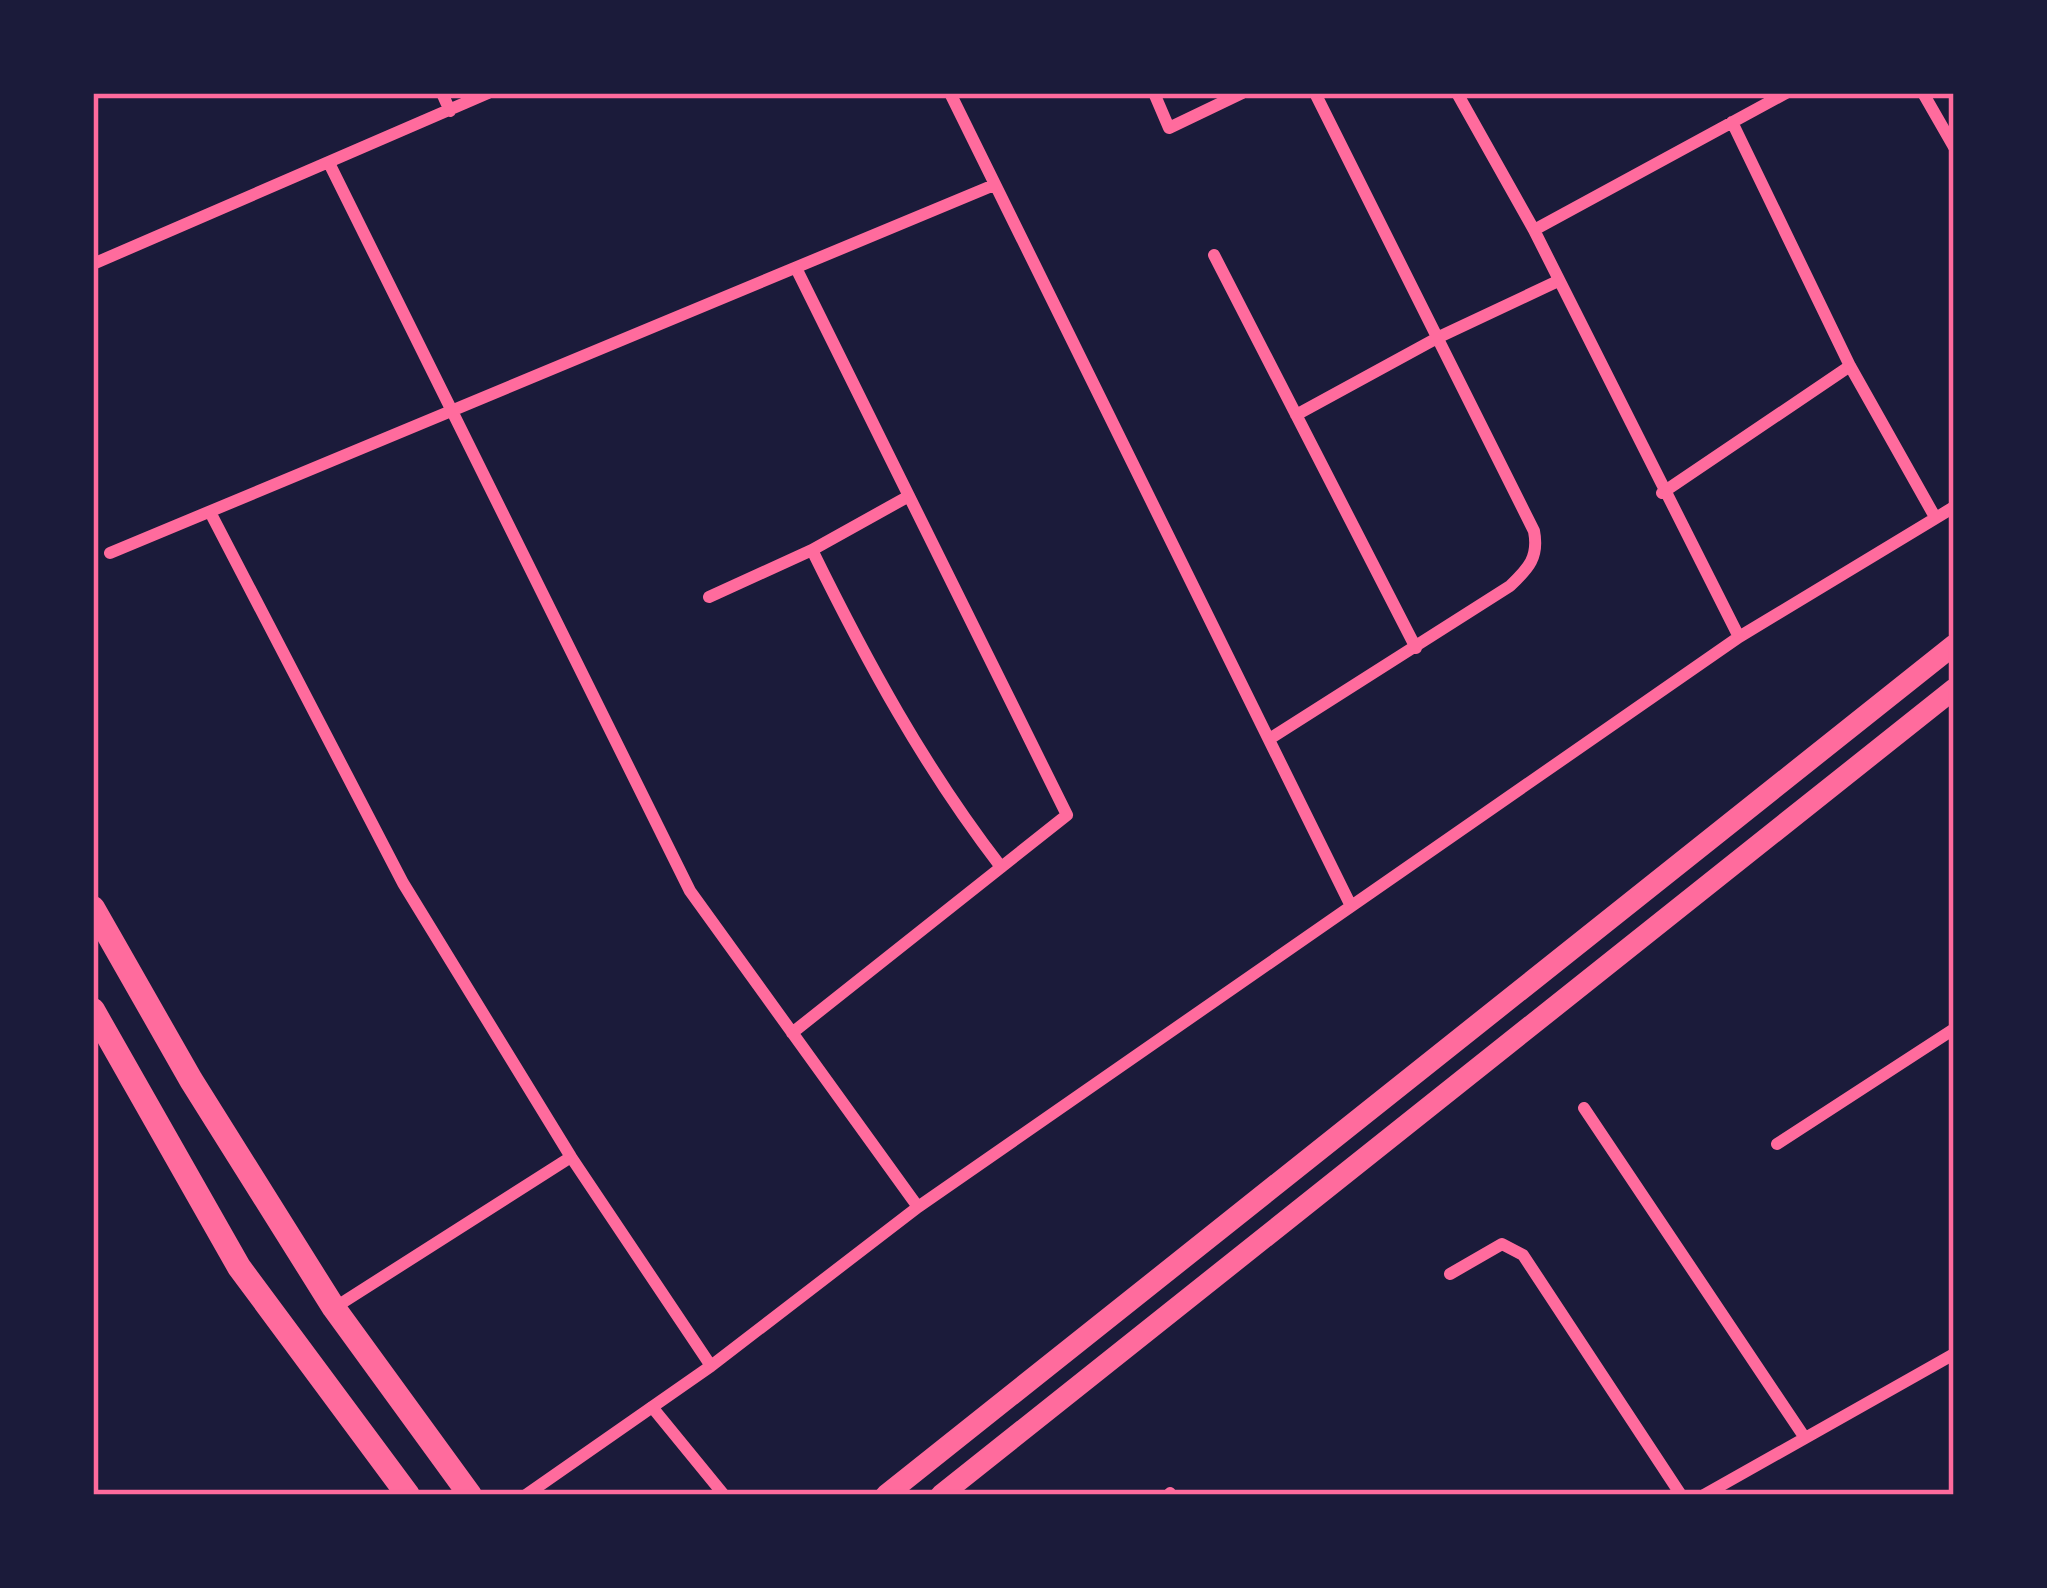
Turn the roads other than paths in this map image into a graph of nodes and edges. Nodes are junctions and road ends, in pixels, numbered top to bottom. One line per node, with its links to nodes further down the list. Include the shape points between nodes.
1 (442, 93): 10 (street)
2 (488, 93): 10 (street)
3 (950, 93): 15 (street)
4 (1154, 93): 5 (street, via 1169,128)
5 (1243, 93)
6 (1316, 93): 21 (street)
7 (1457, 93): 16 (street)
8 (1786, 93): 11 (street)
9 (1923, 93): 12 (street)
10 (450, 111): 14 (street)
11 (1732, 122): 16 (street); 22 (street)
12 (1948, 124): 13 (street)
13 (1954, 147)
14 (329, 163): 18 (street); 23 (street)
15 (994, 184): 19 (street); 37 (street)
16 (1534, 230): 20 (street)
17 (1214, 256): 24 (street)
18 (93, 264)
19 (796, 268): 23 (street); 26 (street)
20 (1558, 281): 21 (street); 25 (street)
21 (1439, 337): 24 (street); 35 (street, via 1537,550 1510,586)
22 (1850, 367): 25 (street); 29 (street)
23 (452, 411): 28 (street); 43 (street, via 690,891)
24 (1296, 416): 35 (street)
25 (1662, 493): 33 (street)
26 (909, 496): 30 (street); 38 (street, via 1066,815)
27 (1954, 506): 29 (street)
28 (210, 512): 31 (street); 46 (street, via 403,883)
29 (1935, 517): 33 (street)
30 (812, 550): 32 (street); 38 (street, via 875,680 947,797)
31 (110, 553)
32 (710, 597)
33 (1739, 637): 39 (street)
34 (1954, 645): 58 (street)
35 (1416, 648): 37 (street)
36 (1954, 689): 59 (street)
37 (1271, 738): 39 (street)
38 (1001, 866): 43 (street)
39 (1351, 906): 47 (street)
40 (93, 908): 49 (main road)
41 (93, 1010): 54 (main road, via 239,1267)
42 (1954, 1029): 45 (street)
43 (792, 1033): 47 (street)
44 (1584, 1108): 53 (street)
45 (1777, 1144)
46 (571, 1157): 49 (street); 51 (street)
47 (918, 1207): 51 (street)
48 (1450, 1274): 60 (street, via 1502,1244 1523,1255)
49 (334, 1308): 55 (main road)
50 (1954, 1354): 53 (street)
51 (711, 1366): 52 (street)
52 (652, 1407): 56 (street); 57 (street)
53 (1805, 1438): 61 (street)
54 (408, 1495)
55 (470, 1495)
56 (526, 1495)
57 (724, 1495)
58 (886, 1495)
59 (941, 1495)
60 (1681, 1495)
61 (1704, 1495)

